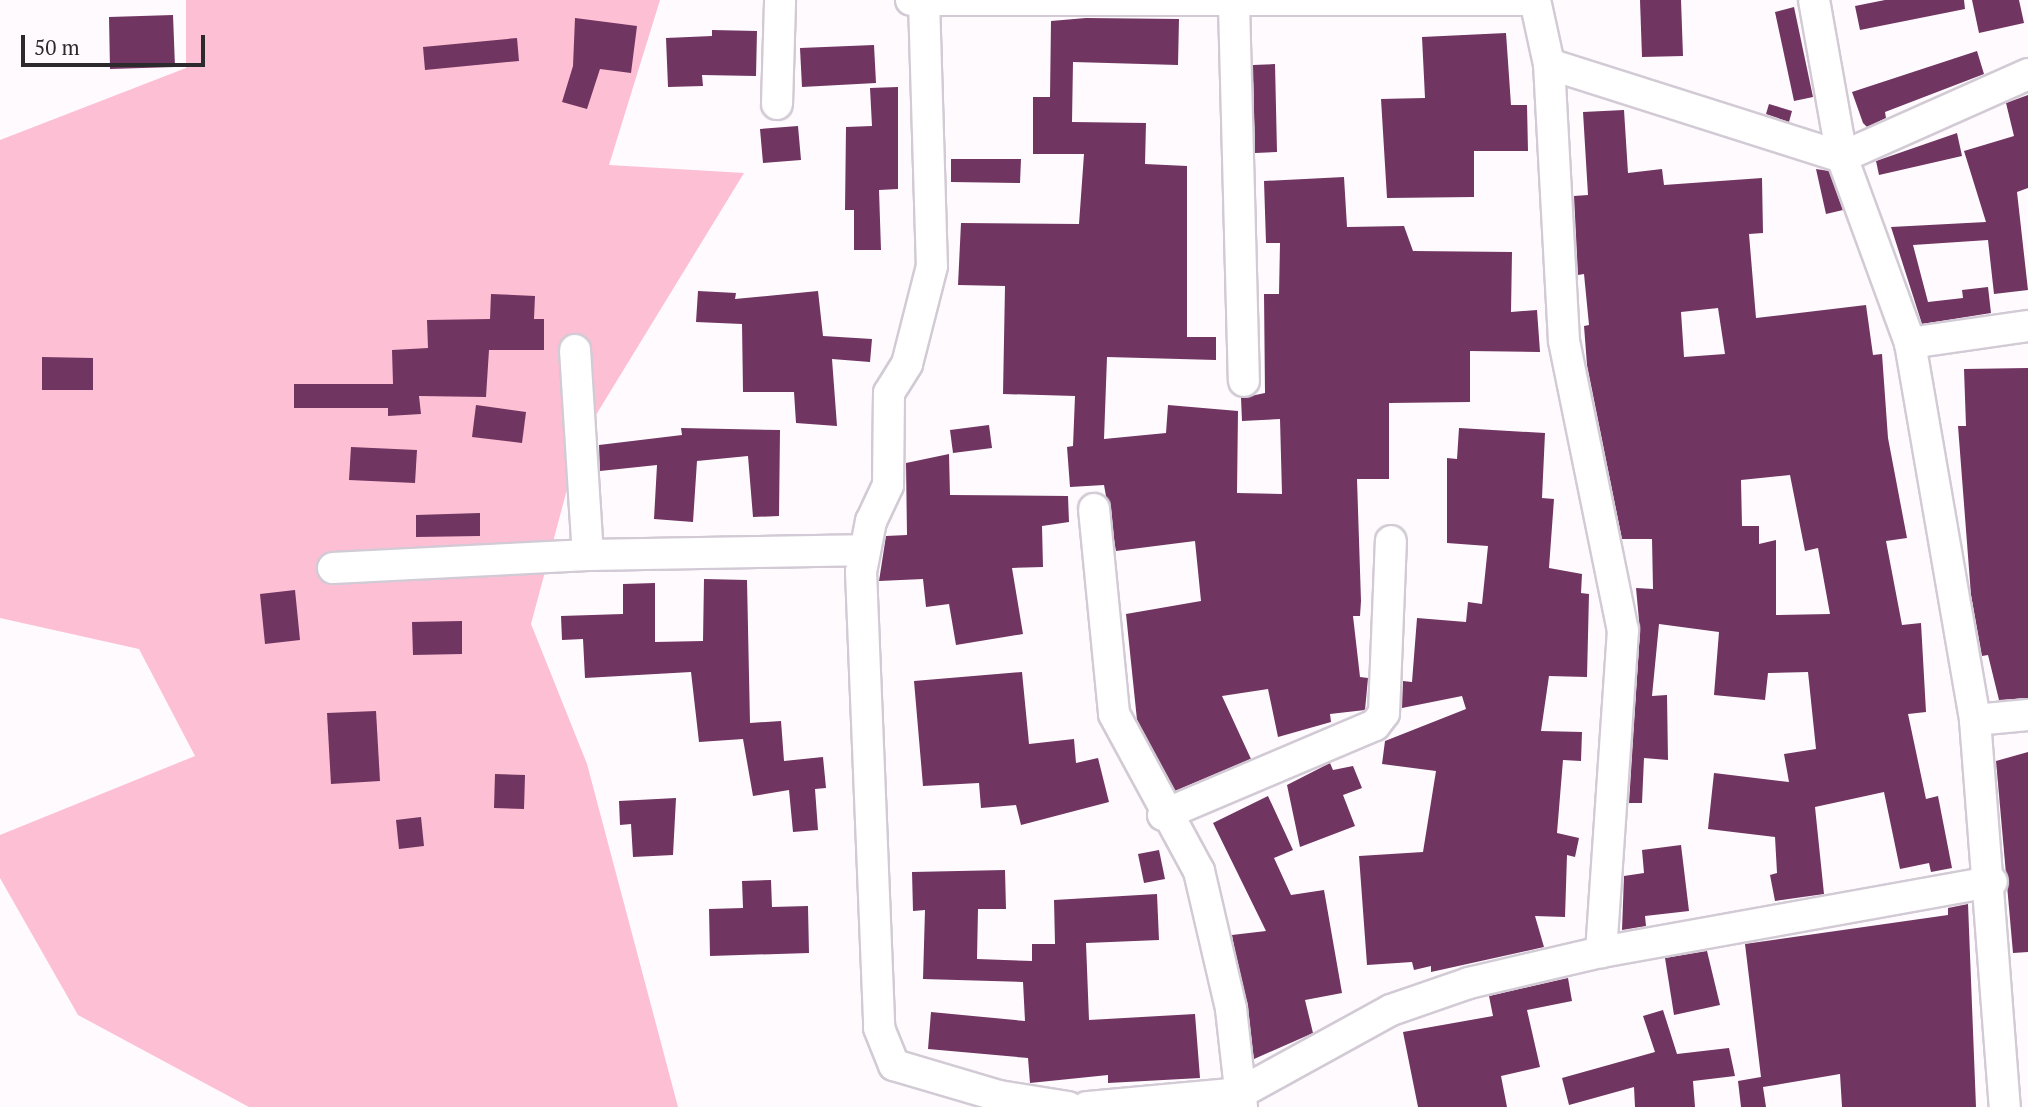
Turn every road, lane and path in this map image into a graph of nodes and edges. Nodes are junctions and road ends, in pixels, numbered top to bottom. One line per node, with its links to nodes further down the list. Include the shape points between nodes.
1 (780, 0): 9 (street)
2 (911, 0): 3 (street)
3 (924, 0): 6 (street); 17 (street, via 932,266 907,364 889,393 888,485)
4 (1535, 0): 6 (street); 7 (street)
5 (1814, 0): 10 (street)
6 (1234, 4): 14 (street)
7 (1549, 64): 10 (street); 24 (street, via 1564,341 1623,630)
8 (2028, 74): 10 (street)
9 (777, 104)
10 (1842, 157): 12 (street)
11 (2028, 326): 12 (street)
12 (1910, 343): 21 (street)
13 (575, 350): 18 (street)
14 (1244, 381)
15 (1094, 509): 22 (street, via 1114,714)
16 (1391, 541): 22 (street, via 1384,713 1375,725)
17 (865, 550): 18 (street); 26 (street, via 879,1028 894,1065 999,1096)
18 (588, 555): 19 (street)
19 (333, 568)
20 (2028, 715): 21 (street)
21 (1975, 720): 23 (street)
22 (1163, 815): 25 (street, via 1199,871 1231,1009)
23 (1992, 882): 24 (street); 28 (street)
24 (1601, 952): 25 (street, via 1469,983 1391,1010)
25 (1241, 1100): 27 (street)
26 (1068, 1107)
27 (1087, 1107)
28 (2005, 1107)

